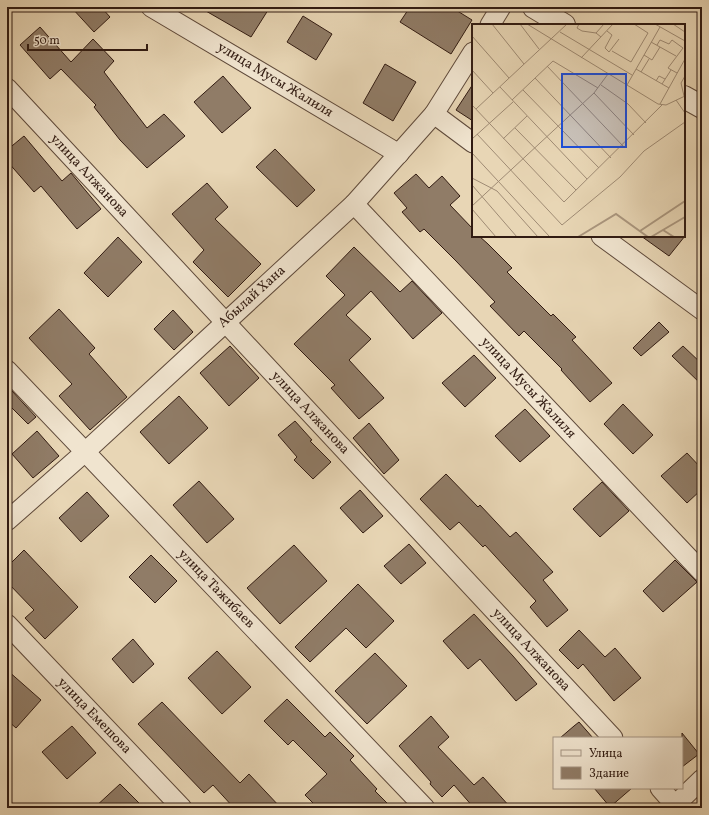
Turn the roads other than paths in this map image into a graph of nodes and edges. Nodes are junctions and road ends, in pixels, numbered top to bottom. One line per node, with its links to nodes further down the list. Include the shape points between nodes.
1 (151, 7): 12 (street, улица Мусы Жалиля)
2 (501, 7): 4 (street)
3 (534, 7): 5 (street)
4 (491, 24)
5 (562, 24)
6 (472, 54): 10 (street, Абылай Хана)
7 (7, 88): 16 (street, улица Алжанова)
8 (685, 98): 9 (street)
9 (702, 107)
10 (434, 114): 11 (street); 12 (street, Абылай Хана)
11 (472, 142)
12 (399, 154): 13 (street, Абылай Хана)
13 (354, 204): 16 (street, Абылай Хана); 20 (street, улица Мусы Жалиля)
14 (602, 237): 15 (street)
15 (702, 310)
16 (225, 321): 18 (street, Абылай Хана); 22 (street, улица Алжанова)
17 (7, 370): 18 (street, улица Тажибаев)
18 (85, 452): 19 (street, Абылай Хана); 27 (street, улица Тажибаев)
19 (7, 521)
20 (702, 572)
21 (7, 624): 26 (street, улица Емешова)
22 (612, 737)
23 (702, 779): 25 (street)
24 (661, 789): 25 (street)
25 (674, 806)
26 (182, 808)
27 (425, 808)

